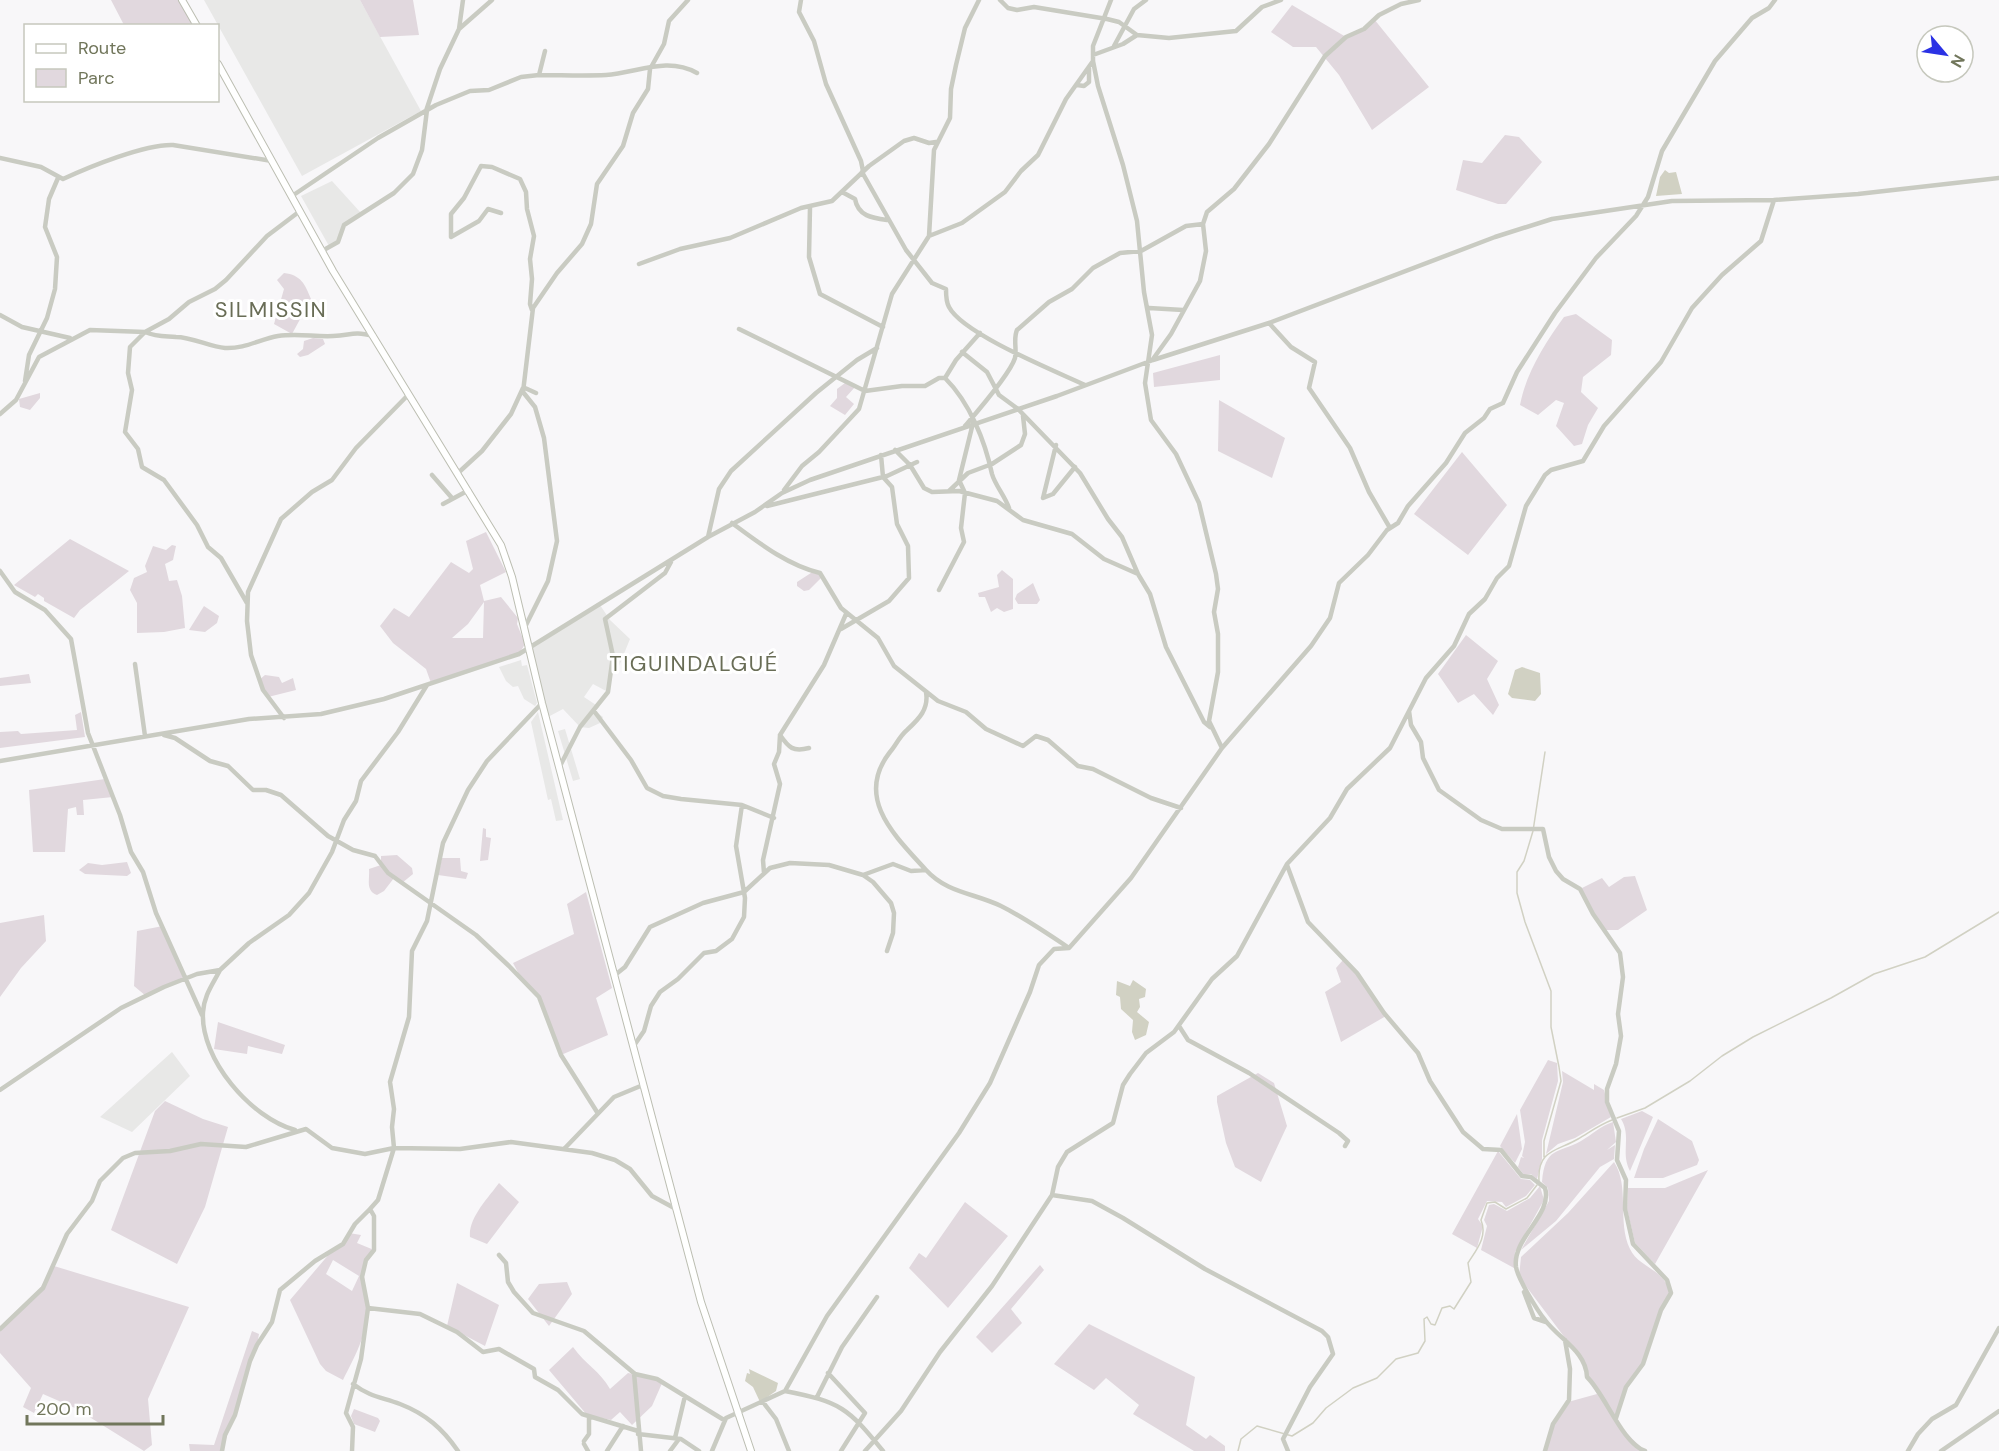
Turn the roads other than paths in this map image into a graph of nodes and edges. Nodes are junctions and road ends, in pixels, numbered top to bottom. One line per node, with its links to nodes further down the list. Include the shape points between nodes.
1 (182, 0): 14 (street)
2 (463, 0): 16 (street)
3 (492, 0): 16 (street)
4 (688, 0): 23 (street, via 669,21 664,44)
5 (801, 0): 30 (street, via 799,12 814,41 826,84 861,161)
6 (979, 0): 27 (street, via 965,28 954,75 950,118)
7 (999, 0): 13 (street, via 1017,10 1034,8)
8 (1111, 0): 13 (street)
9 (1146, 0): 15 (street, via 1134,9)
10 (1281, 0): 17 (street, via 1262,7 1236,31 1169,38)
11 (1419, 0): 41 (street, via 1379,15 1325,56 1269,144 1234,189 1207,212)
12 (1775, 0): 36 (street, via 1769,9 1752,18 1715,61 1662,151)
13 (1103, 18): 15 (street); 20 (street)
14 (196, 24)
15 (1125, 25): 17 (street); 18 (street)
16 (459, 28): 26 (street)
17 (1137, 35): 18 (street)
18 (1114, 47): 20 (street)
19 (545, 51): 25 (street)
20 (1093, 55): 21 (street)
21 (1093, 61): 42 (street, via 1066,99 1044,148 1005,192 969,219); 44 (street, via 1108,124 1132,196)
22 (219, 66): 29 (street)
23 (650, 69): 24 (street, via 676,64); 25 (street, via 608,75); 48 (street, via 648,90 633,113 623,146 597,184 587,234)
24 (697, 73)
25 (539, 75): 26 (street, via 521,77 489,90 470,91)
26 (427, 111): 34 (street, via 378,138); 43 (street, via 422,150 413,174 394,193 344,225 338,242)
27 (936, 142): 30 (street, via 909,139); 42 (street)
28 (0, 158): 31 (street, via 41,167)
29 (272, 161): 31 (street, via 158,145); 34 (street)
30 (862, 172): 33 (street); 40 (street)
31 (58, 178): 54 (street, via 49,199 45,227 57,257 56,289)
32 (1999, 178): 35 (street)
33 (842, 192): 37 (street, via 832,201); 40 (street, via 855,199 864,215)
34 (292, 196): 38 (street)
35 (1774, 200): 36 (street); 113 (street, via 1761,241 1692,308 1661,362 1604,426 1583,461 1545,475 1526,506 1509,566 1469,614 1454,646 1426,678)
36 (1643, 204): 51 (street, via 1569,215 1528,226); 96 (street, via 1555,312 1517,372 1503,403 1490,409 1465,433 1446,464)
37 (810, 207): 46 (street, via 730,238 680,249); 52 (street, via 809,257 820,294)
38 (300, 211): 43 (street); 55 (street, via 267,236 215,289)
39 (501, 213): 48 (street, via 488,209 479,221 451,237 451,214 481,166 520,179 534,236 530,259)
40 (887, 220): 45 (street)
41 (1203, 224): 44 (street, via 1186,226); 49 (street, via 1206,251 1200,281)
42 (928, 236): 45 (street)
43 (322, 251): 57 (street)
44 (1141, 251): 47 (street); 61 (street, via 1120,253 1049,302 1017,330)
45 (916, 260): 52 (street, via 896,285); 56 (street, via 932,283 946,289 948,307)
46 (639, 264)
47 (1149, 308): 49 (street); 62 (street)
48 (532, 310): 67 (street)
49 (1183, 310): 62 (street)
50 (0, 315): 54 (street)
51 (1269, 323): 62 (street); 96 (street, via 1291,347 1314,361 1309,388 1350,448)
52 (883, 327): 59 (street)
53 (739, 329): 63 (street)
54 (39, 332): 58 (street); 66 (street, via 29,355)
55 (145, 332): 57 (street, via 222,348 302,334 333,336 354,332); 58 (street, via 90,330); 102 (street, via 130,347 128,373 132,390 126,432 138,449 142,467 159,475 170,488 208,547 236,580)
56 (980, 333): 60 (street); 61 (street)
57 (374, 336): 71 (street)
58 (70, 338): 66 (street, via 39,357)
59 (877, 348): 63 (street); 69 (street)
60 (962, 352): 64 (street); 68 (street, via 987,372)
61 (1015, 354): 65 (street); 68 (street)
62 (1151, 361): 65 (street); 115 (street, via 1146,383 1151,420 1176,454 1199,503 1216,574 1218,665)
63 (835, 377): 69 (street); 97 (street, via 727,476 719,489)
64 (945, 378): 69 (street, via 925,386); 75 (street, via 961,397)
65 (1085, 385): 72 (street)
66 (24, 386): 73 (street, via 15,402)
67 (525, 386): 70 (street); 83 (street, via 511,414 482,451); 105 (street, via 523,392 535,407 544,438 557,541 548,581)
68 (997, 388): 72 (street, via 999,395); 75 (street)
69 (865, 392): 89 (street, via 860,409 802,466)
70 (536, 393)
71 (409, 394): 83 (street); 102 (street, via 356,448 332,480 281,519 252,581)
72 (1018, 409): 74 (street); 75 (street)
73 (0, 414)
74 (1023, 416): 76 (street); 80 (street, via 1025,440)
75 (972, 421): 77 (street); 80 (street); 86 (street)
76 (1056, 446): 82 (street); 82 (street, via 1043,498 1053,494)
77 (895, 450): 78 (street); 81 (street)
78 (881, 455): 85 (street); 89 (street)
79 (917, 462): 81 (street)
80 (992, 464): 86 (street, via 968,472); 94 (street, via 992,476)
81 (910, 465): 85 (street); 88 (street, via 924,488)
82 (1075, 467): 100 (street, via 1122,537)
83 (458, 473): 87 (street)
84 (432, 475): 91 (street)
85 (883, 477): 93 (street); 104 (street, via 892,487 897,524 908,546 910,576 889,601)
86 (959, 480): 88 (street); 90 (street)
87 (469, 490): 91 (street); 105 (street, via 501,545)
88 (948, 492): 90 (street)
89 (782, 493): 93 (street)
90 (965, 493): 94 (street); 101 (street, via 964,542)
91 (452, 498): 92 (street)
92 (443, 504)
93 (761, 508): 95 (street)
94 (1009, 508): 100 (street, via 1023,520 1072,534 1104,559)
95 (732, 523): 97 (street); 103 (street, via 771,551 820,573)
96 (1390, 528): 121 (street, via 1340,584 1330,618 1311,646)
97 (708, 537): 98 (street)
98 (671, 562): 107 (street); 112 (street, via 665,573 605,619 613,665 608,692)
99 (0, 571): 119 (street, via 15,592 45,610 71,639)
100 (1138, 574): 115 (street, via 1175,666)
101 (939, 590)
102 (247, 603): 114 (street, via 251,655 257,675)
103 (846, 614): 104 (street); 106 (street)
104 (855, 621): 106 (street); 110 (street, via 877,637 894,666)
105 (524, 629): 107 (street)
106 (841, 629): 117 (street, via 824,665)
107 (529, 650): 109 (street); 111 (street)
108 (135, 664): 118 (street)
109 (427, 685): 114 (street, via 327,713); 127 (street, via 361,781)
110 (926, 692): 125 (street, via 945,705 966,711 986,729 1010,741 1026,746 1039,736 1078,766); 129 (street, via 927,705 919,718 881,762 875,793 879,810 890,827)
111 (542, 703): 123 (street); 133 (street, via 498,747 468,790 443,843)
112 (594, 711): 123 (street, via 580,727); 124 (street, via 647,788 663,796)
113 (1409, 711): 128 (street, via 1390,748 1347,789 1330,818); 170 (street, via 1423,758 1438,790 1480,820 1502,829 1543,829 1556,871 1580,889 1620,953 1621,1036 1607,1089 1608,1102 1619,1131 1617,1160 1626,1180 1624,1202 1633,1244 1666,1280 1671,1293 1661,1310 1643,1364 1626,1387)
114 (284, 718): 116 (street, via 249,718)
115 (1210, 727): 121 (street)
116 (158, 734): 118 (street); 127 (street, via 175,738 210,761 228,766 253,790 281,795 320,831)
117 (780, 735): 120 (street, via 795,750); 126 (street, via 774,765 780,784)
118 (145, 736): 119 (street)
119 (92, 745): 122 (street); 138 (street, via 131,852)
120 (809, 748)
121 (1222, 748): 125 (street)
122 (0, 761)
123 (559, 768): 137 (street)
124 (742, 805): 126 (street); 132 (street, via 736,846)
125 (1181, 808): 134 (street, via 1131,878)
126 (774, 818): 130 (street)
127 (337, 840): 133 (street, via 353,850 372,854 388,873); 136 (street, via 300,904)
128 (1287, 864): 140 (street, via 1237,956 1212,979); 156 (street, via 1308,922 1357,973 1418,1053 1430,1081 1463,1132 1483,1149 1501,1150 1522,1176 1533,1178 1545,1188 1546,1200 1517,1252 1516,1265)
129 (926, 870): 131 (street, via 911,871 893,864); 134 (street, via 951,890 998,905)
130 (764, 873): 131 (street, via 777,865 797,862 829,865); 132 (street)
131 (863, 875): 135 (street, via 889,900 894,913)
132 (744, 892): 137 (street, via 704,903 650,927 625,967); 141 (street, via 744,917 732,939 716,951 704,953 660,992)
133 (431, 901): 144 (street, via 476,935 539,997 561,1055); 147 (street, via 427,921 412,951 408,1017 390,1082)
134 (1069, 948): 163 (street, via 1054,950 1039,965 990,1083 959,1134 827,1316)
135 (887, 951)
136 (220, 970): 138 (street); 139 (street, via 206,995)
137 (615, 975): 141 (street)
138 (187, 978): 139 (street); 143 (street, via 121,1008)
139 (202, 1015): 145 (street, via 212,1054 236,1090 267,1116)
140 (1179, 1026): 146 (street, via 1188,1040 1249,1073 1339,1133 1348,1142); 149 (street, via 1146,1053 1126,1080 1113,1123 1067,1152 1058,1167)
141 (633, 1047): 142 (street)
142 (643, 1085): 144 (street, via 620,1092); 151 (street)
143 (0, 1090)
144 (597, 1112): 148 (street)
145 (297, 1131): 147 (street, via 306,1129 332,1148 355,1153); 158 (street, via 246,1147 201,1144 123,1158 100,1181 92,1201 67,1234 42,1288)
146 (1345, 1146)
147 (394, 1148): 148 (street, via 460,1149 511,1142); 150 (street, via 378,1200)
148 (565, 1148): 151 (street, via 623,1164 636,1173 652,1196)
149 (1052, 1195): 176 (street, via 992,1286); 191 (street, via 1092,1201 1212,1273 1325,1333 1333,1354 1286,1429 1282,1439)
150 (370, 1209): 155 (street, via 375,1240 363,1277); 177 (street, via 354,1224 343,1244 280,1290 272,1322 250,1361)
151 (676, 1209): 168 (street)
152 (499, 1255): 160 (street, via 506,1263 508,1282 529,1310 584,1331 589,1339)
153 (1524, 1292): 156 (street, via 1534,1318)
154 (877, 1298): 161 (street)
155 (368, 1308): 162 (street, via 361,1359); 169 (street, via 420,1314 457,1332 483,1352 495,1348 510,1354 534,1369 535,1377 558,1389 576,1410)
156 (1548, 1323): 159 (street)
157 (1999, 1328): 194 (street, via 1956,1405 1932,1419)
158 (0, 1329)
159 (1565, 1339): 170 (street, via 1587,1367 1587,1377); 192 (street, via 1570,1369 1569,1400 1553,1424)
160 (634, 1372): 164 (street, via 657,1379); 174 (street)
161 (828, 1373): 165 (street); 172 (street, via 864,1411)
162 (353, 1384): 178 (street, via 346,1413 353,1427); 179 (street, via 371,1397 401,1404 436,1423)
163 (785, 1391): 165 (street); 166 (street)
164 (685, 1396): 171 (street); 175 (street)
165 (817, 1397): 172 (street, via 842,1407)
166 (763, 1402): 168 (street); 187 (street, via 776,1419)
167 (1999, 1411): 195 (street)
168 (737, 1413): 171 (street); 186 (street)
169 (589, 1417): 173 (street); 180 (street, via 589,1434 584,1442)
170 (1616, 1418): 193 (street, via 1639,1449)
171 (724, 1420): 185 (street)
172 (860, 1422): 176 (street); 188 (street)
173 (623, 1426): 174 (street); 181 (street)
174 (638, 1433): 175 (street); 182 (street)
175 (677, 1439): 183 (street); 184 (street)
176 (875, 1441): 189 (street); 190 (street)
177 (222, 1451)
178 (352, 1451)
179 (458, 1451)
180 (588, 1451)
181 (607, 1451)
182 (641, 1451)
183 (670, 1451)
184 (699, 1451)
185 (712, 1451)
186 (751, 1451)
187 (789, 1451)
188 (841, 1451)
189 (865, 1451)
190 (883, 1451)
191 (1288, 1451)
192 (1545, 1451)
193 (1645, 1451)
194 (1908, 1451)
195 (1941, 1451)

